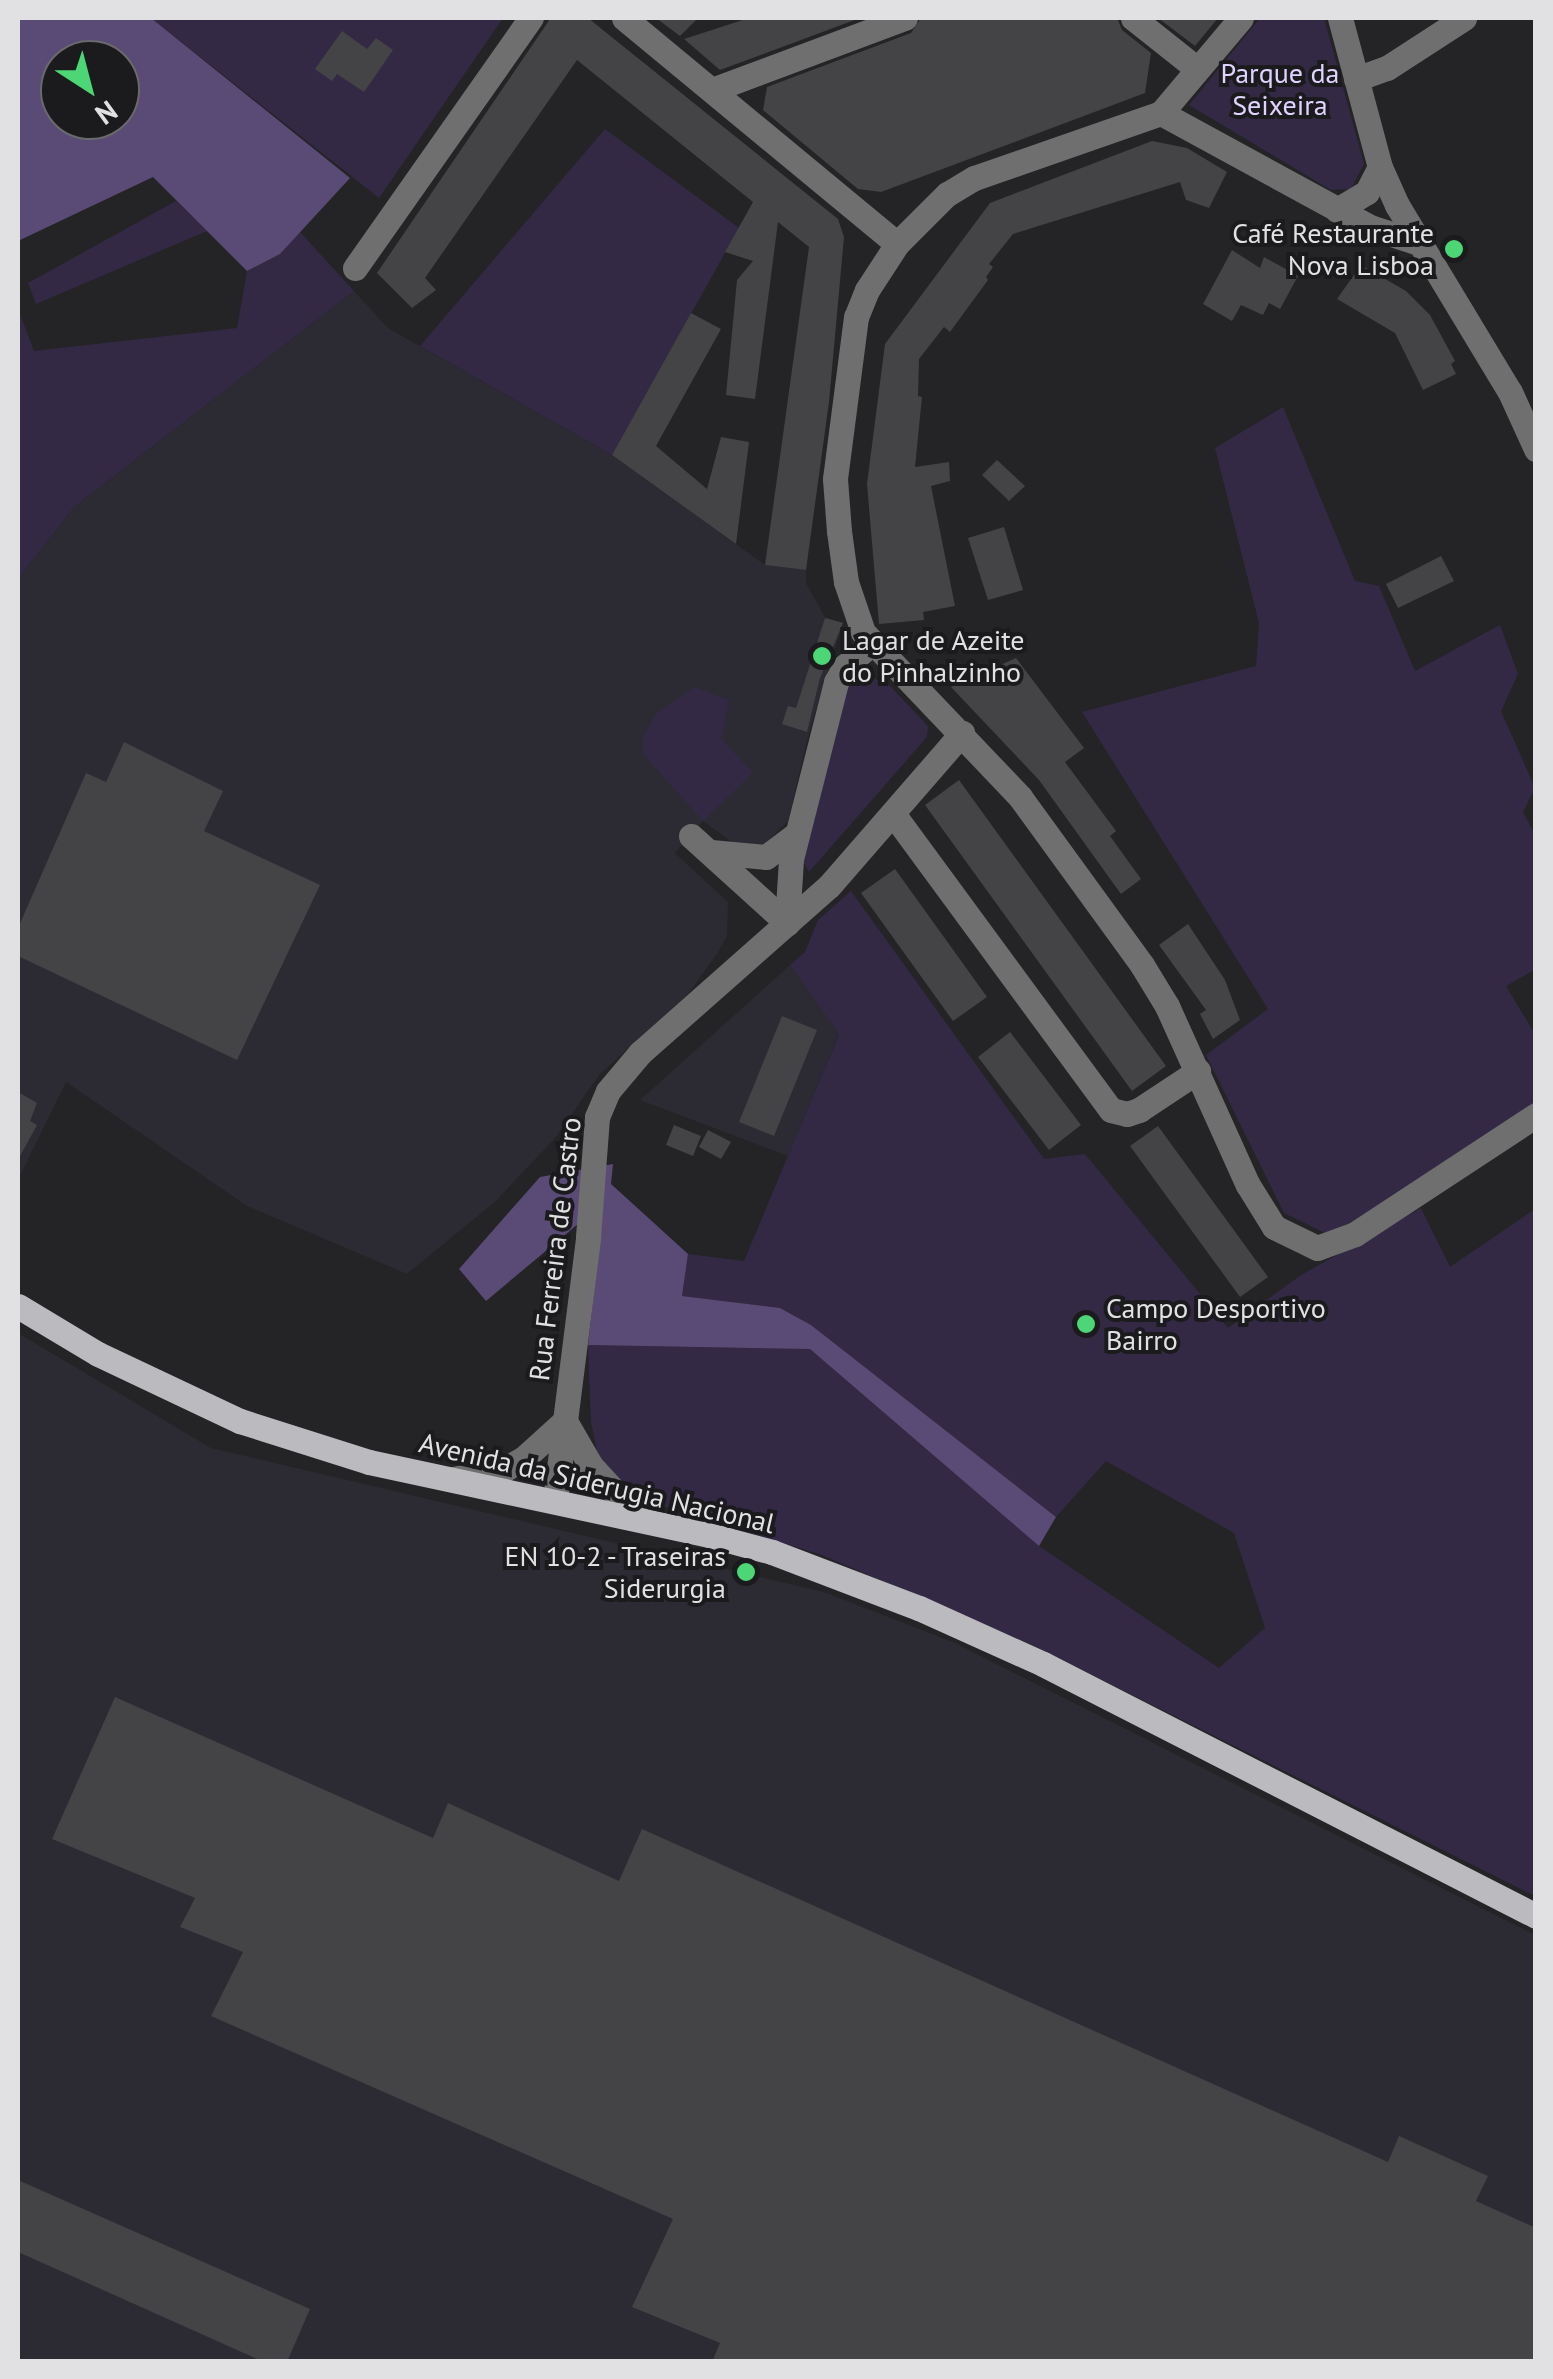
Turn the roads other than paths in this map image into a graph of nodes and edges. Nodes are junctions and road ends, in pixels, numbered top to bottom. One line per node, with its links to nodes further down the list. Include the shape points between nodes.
1 (531, 18): 16 (street)
2 (624, 18): 10 (street)
3 (904, 18): 10 (street)
4 (1133, 18): 8 (street)
5 (1241, 18): 8 (street)
6 (1340, 18): 9 (street)
7 (1464, 18): 9 (street, via 1387,68)
8 (1196, 68): 11 (street)
9 (1356, 79): 12 (street)
10 (712, 90): 15 (street)
11 (1162, 112): 13 (street); 15 (street, via 974,178 947,194)
12 (1380, 167): 13 (street, via 1367,192); 14 (street)
13 (1338, 210): 14 (street)
14 (1418, 243): 17 (street, via 1510,392)
15 (897, 244): 18 (street, via 856,317 835,480 846,582)
16 (354, 268)
17 (1536, 449)
18 (872, 643): 19 (street); 21 (street, via 836,682)
19 (962, 733): 20 (street, Rua Ferreira de Castro); 25 (street, via 1020,797 1142,965)
20 (894, 815): 23 (street, Rua Ferreira de Castro); 25 (street, via 1111,1110 1139,1110)
21 (797, 834): 22 (street); 24 (street, via 766,856 700,844)
22 (790, 869): 23 (street); 24 (street)
23 (829, 886): 24 (street, Rua Ferreira de Castro)
24 (787, 923): 28 (street, Rua Ferreira de Castro, via 640,1054 608,1092 597,1117)
25 (1198, 1071): 26 (street, via 1258,1206 1274,1227 1317,1248 1385,1216)
26 (1536, 1115)
27 (18, 1306): 29 (main road, Avenida da Siderugia Nacional, via 98,1354 240,1422 369,1462)
28 (565, 1421): 29 (street, via 505,1468); 30 (street, Rua Ferreira de Castro); 31 (street, Rua Ferreira de Castro, via 598,1474)
29 (453, 1479): 30 (main road, Avenida da Siderugia Nacional)
30 (555, 1500): 31 (main road, Avenida da Siderugia Nacional)
31 (638, 1518): 32 (main road, Avenida da Siderugia Nacional, via 772,1552 918,1608 1042,1664)
32 (1536, 1916)

